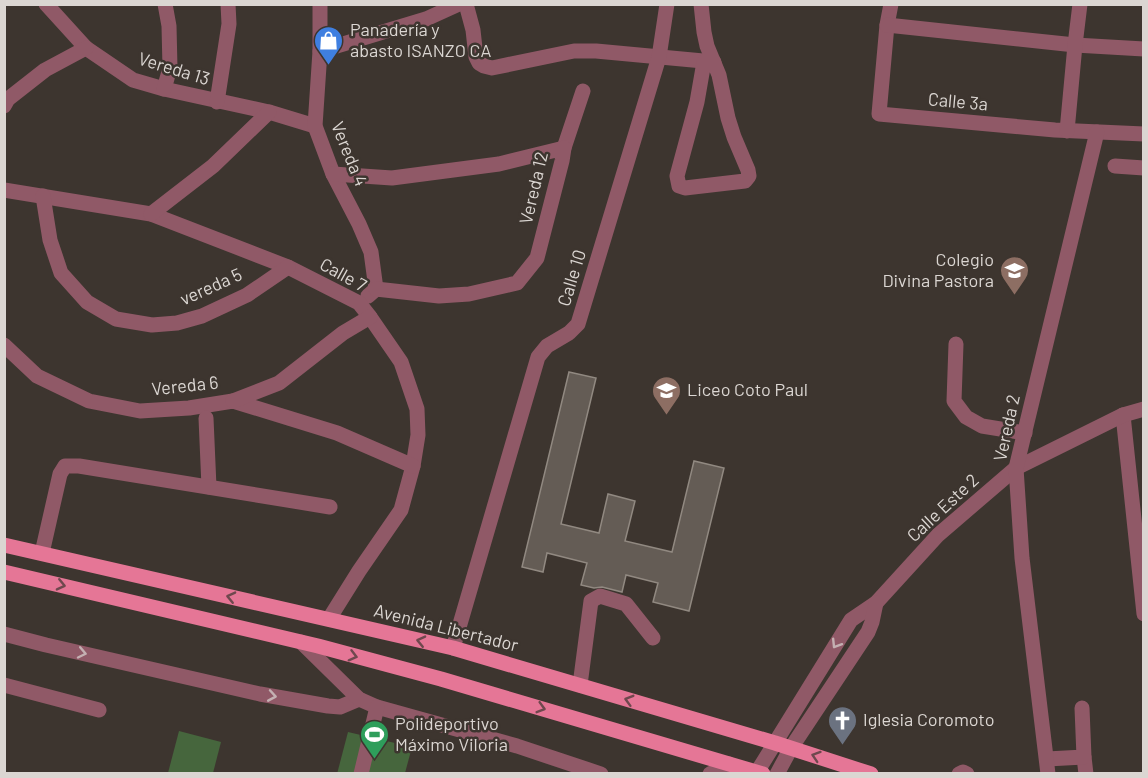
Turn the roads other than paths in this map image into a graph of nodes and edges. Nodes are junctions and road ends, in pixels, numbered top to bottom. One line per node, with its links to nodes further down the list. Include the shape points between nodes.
1 (46, 4): 13 (street, Vereda 13)
2 (165, 4): 18 (street, via 170,68)
3 (228, 4): 20 (street, via 229,24)
4 (320, 4): 15 (street, Vereda 4)
5 (459, 4): 15 (street, via 426,19)
6 (466, 4): 16 (street, via 476,57 484,66 492,68 574,51)
7 (667, 4): 16 (street, Calle 10)
8 (701, 4): 17 (street)
9 (891, 4): 11 (street, Calle 3a)
10 (1080, 4): 12 (street)
11 (887, 25): 12 (street); 24 (street, Calle 3a, via 879,114)
12 (1075, 45): 14 (street); 24 (street)
13 (86, 48): 18 (street, Vereda 13, via 133,80); 21 (street, via 45,70)
14 (1143, 49)
15 (320, 51): 23 (street, Vereda 4)
16 (659, 57): 17 (street); 58 (street, Calle 10, via 578,324 538,357)
17 (709, 62): 17 (street, via 719,75 728,118 749,176 745,181 685,188 677,183 678,169)
18 (164, 89): 20 (street, Vereda 13)
19 (583, 91): 27 (street)
20 (217, 102): 22 (street, Vereda 13)
21 (4, 106)
22 (269, 112): 23 (street, Vereda 13); 33 (street, via 213,166)
23 (315, 126): 30 (street, Vereda 4)
24 (1067, 131): 25 (street, Calle 3a)
25 (1097, 132): 26 (street, Calle 3a); 44 (street, Vereda 2)
26 (1143, 134)
27 (564, 148): 30 (street, Vereda 12, via 498,164 392,178); 35 (street, Vereda 12, via 537,258 516,282 469,294 439,296)
28 (1115, 166): 29 (street)
29 (1143, 168)
30 (333, 174): 35 (street, Vereda 4, via 371,252)
31 (4, 190): 32 (street, Calle 7)
32 (43, 196): 33 (street, Calle 7); 34 (street, vereda 5, via 50,240 61,273 87,302 116,319 152,325 202,316 247,295)
33 (151, 214): 34 (street, Calle 7)
34 (288, 267): 36 (street, Calle 7)
35 (376, 289): 36 (street)
36 (359, 303): 37 (street, Calle 7)
37 (370, 317): 40 (street, via 279,382); 45 (street, Calle 7, via 401,362 417,408)
38 (956, 344): 44 (street, via 954,401 966,417 982,426)
39 (4, 345): 40 (street, Vereda 6, via 38,376 89,401 140,411)
40 (233, 401): 45 (street, Vereda 6, via 337,433)
41 (1143, 409): 42 (street, Calle Este 2)
42 (1123, 415): 46 (street, Calle Este 2); 53 (street)
43 (206, 418): 47 (street)
44 (1025, 433): 46 (street, Vereda 2)
45 (413, 466): 54 (street, Calle 7, via 401,510)
46 (1016, 468): 52 (street, Calle Este 2, via 938,535); 69 (street, Vereda 2, via 1022,558)
47 (209, 487): 48 (street); 50 (street, via 65,466)
48 (330, 507)
49 (4, 545): 50 (main road, Avenida Libertador)
50 (42, 553): 54 (main road, Avenida Libertador, one-way to 50)
51 (4, 572): 57 (main road, one-way to 57)
52 (876, 603): 65 (street, Calle Este 2, one-way to 65, via 851,620); 66 (street, Calle Este 2, via 868,632)
53 (1143, 614)
54 (329, 619): 58 (main road, Avenida Libertador, one-way to 54)
55 (4, 634): 61 (street, one-way to 61, via 261,694 340,707)
56 (653, 638): 60 (street, via 626,604 600,596 591,601)
57 (301, 642): 61 (street); 68 (main road, one-way to 68)
58 (453, 648): 60 (main road, Avenida Libertador)
59 (4, 685): 64 (street)
60 (580, 685): 65 (main road, Avenida Libertador, one-way to 60)
61 (359, 699): 62 (street)
62 (377, 707): 71 (street); 72 (street)
63 (1082, 708): 67 (street)
64 (99, 711)
65 (775, 743): 66 (main road, Avenida Libertador); 70 (street, Calle Este 2)
66 (791, 748): 74 (street, Calle Este 2); 75 (main road, Avenida Libertador, one-way to 66)
67 (1084, 757): 69 (street); 78 (street)
68 (729, 764): 70 (main road); 73 (street)
69 (1047, 766)
70 (760, 773)
71 (361, 774)
72 (601, 774)
73 (710, 774)
74 (777, 774)
75 (872, 774)
76 (959, 774): 77 (street)
77 (967, 774)
78 (1086, 774)

